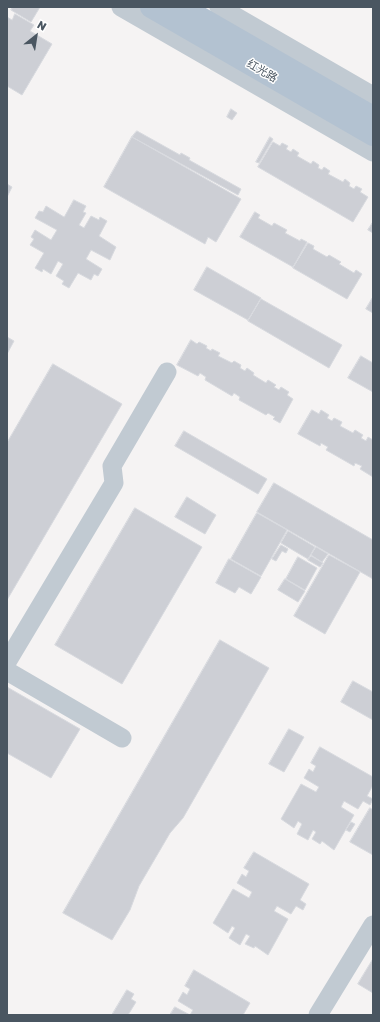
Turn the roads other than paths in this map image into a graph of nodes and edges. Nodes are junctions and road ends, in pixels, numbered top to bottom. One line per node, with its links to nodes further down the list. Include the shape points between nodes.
1 (121, 7): 8 (street)
2 (151, 7): 7 (main road, 红光路)
3 (182, 7): 6 (main road, 红光路)
4 (219, 7): 5 (street)
5 (373, 96)
6 (373, 117)
7 (373, 135)
8 (373, 152)
9 (167, 372): 10 (street, via 112,466 114,483)
10 (7, 662)
11 (7, 671): 12 (street)
12 (122, 738)
13 (373, 925): 14 (street)
14 (318, 1015)

